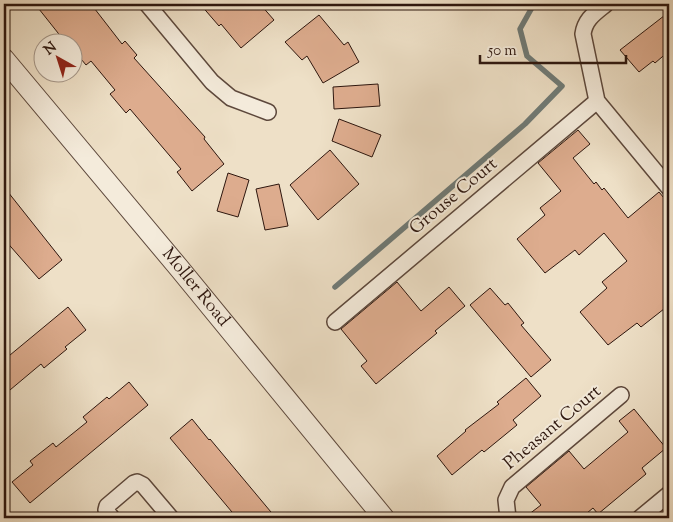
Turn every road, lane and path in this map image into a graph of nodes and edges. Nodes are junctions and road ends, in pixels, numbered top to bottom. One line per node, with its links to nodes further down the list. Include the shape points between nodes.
1 (147, 4): 5 (street, via 212,82 231,98)
2 (606, 4): 4 (street, via 584,25 583,34)
3 (4, 59): 12 (street, Moller Road)
4 (597, 102): 6 (street); 7 (street, Grouse Court)
5 (268, 112)
6 (669, 188)
7 (334, 322)
8 (621, 395): 13 (street, Pheasant Court, via 512,487 506,500)
9 (669, 494): 14 (street)
10 (112, 518): 11 (street, via 107,506 137,482)
11 (172, 518)
12 (384, 518)
13 (508, 518)
14 (640, 518)

